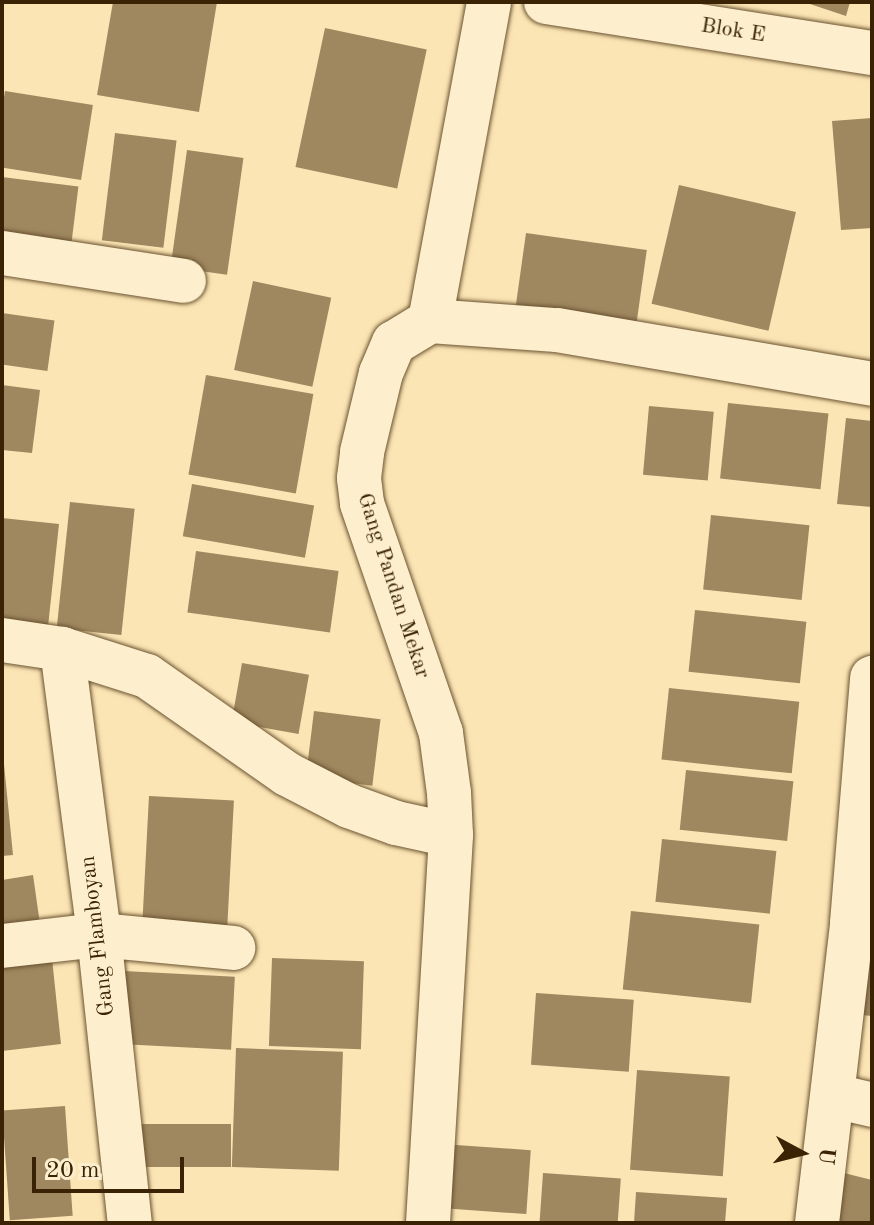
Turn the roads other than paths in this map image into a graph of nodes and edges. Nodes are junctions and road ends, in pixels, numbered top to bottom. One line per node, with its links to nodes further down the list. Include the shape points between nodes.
1 (489, 2): 6 (street)
2 (546, 2): 3 (street, Blok E)
3 (872, 53)
4 (2, 253): 5 (street)
5 (184, 281)
6 (430, 321): 7 (street, via 557,330); 11 (street, Gang Pandan Mekar, via 394,343 381,373 359,478 362,503 441,733)
7 (872, 384)
8 (2, 640): 9 (street)
9 (62, 649): 11 (street, via 147,676 287,774 349,806); 12 (street, Gang Flamboyan)
10 (872, 678): 15 (street)
11 (451, 835): 17 (street, Gang Pandan Mekar)
12 (99, 935): 13 (street); 14 (street); 16 (street, Gang Flamboyan)
13 (2, 946)
14 (233, 948)
15 (853, 1101): 18 (street)
16 (130, 1223)
17 (428, 1223)
18 (817, 1223)

